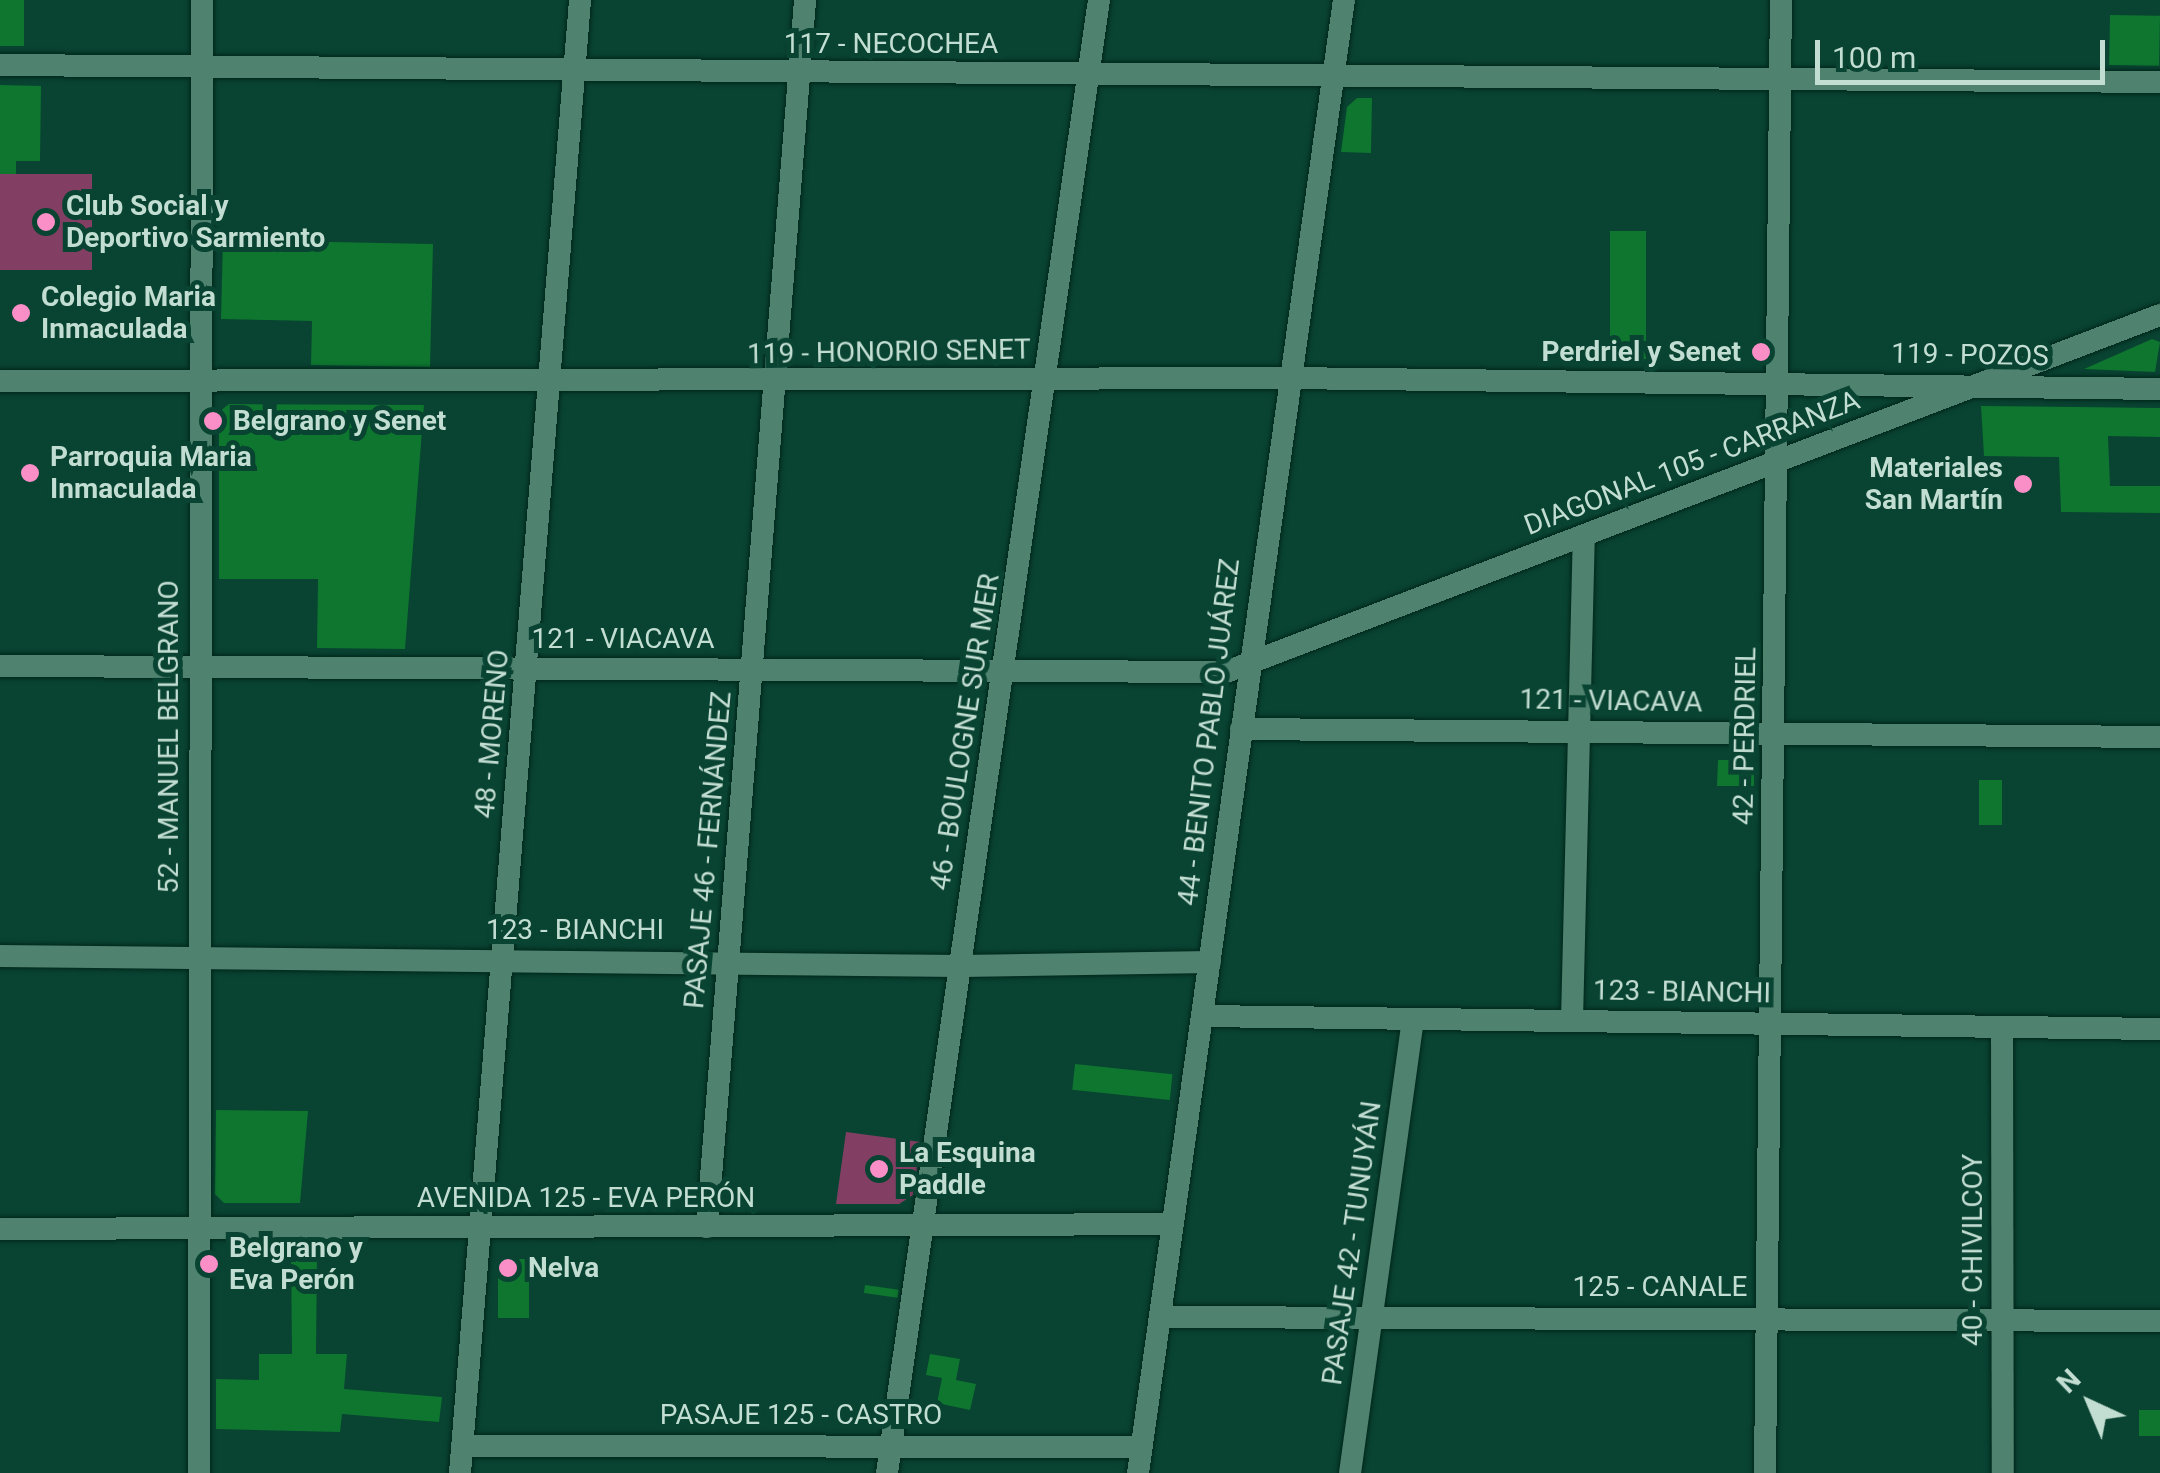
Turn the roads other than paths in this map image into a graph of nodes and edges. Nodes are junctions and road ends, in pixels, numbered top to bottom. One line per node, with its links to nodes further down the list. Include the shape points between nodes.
1 (202, 0): 8 (street, 52 - MANUEL BELGRANO)
2 (580, 0): 9 (street, 48 - MORENO)
3 (805, 0): 10 (street, PASAJE 46 - FERNÁNDEZ)
4 (1098, 0): 11 (street, 46 - BOULOGNE SUR MER)
5 (1344, 0): 13 (street, 44 - BENITO PABLO JUÁREZ)
6 (1780, 0): 12 (street, 42 - PERDRIEL)
7 (0, 65): 8 (street, 117 - NECOCHEA)
8 (202, 66): 9 (street, 117 - NECOCHEA); 19 (street, 52 - MANUEL BELGRANO)
9 (576, 69): 10 (street, 117 - NECOCHEA); 21 (street, 48 - MORENO)
10 (799, 72): 11 (street, 117 - NECOCHEA); 22 (street, PASAJE 46 - FERNÁNDEZ)
11 (1087, 76): 13 (street, 117 - NECOCHEA); 17 (street, 46 - BOULOGNE SUR MER)
12 (1781, 79): 13 (street, 117 - NECOCHEA); 14 (street, 117 - NECOCHEA); 20 (street, 42 - PERDRIEL)
13 (1332, 80): 16 (street, 44 - BENITO PABLO JUÁREZ)
14 (2160, 82)
15 (2160, 315): 23 (street, DIAGONAL 105 - CARRANZA)
16 (1286, 378): 17 (street, 119 - HONORIO SENET); 20 (street, 119 - HONORIO SENET); 29 (street, 44 - BENITO PABLO JUÁREZ)
17 (1048, 380): 22 (street, 119 - HONORIO SENET); 32 (street, 46 - BOULOGNE SUR MER)
18 (0, 381): 19 (street, 119 - HONORIO SENET)
19 (198, 382): 21 (street, 119 - HONORIO SENET); 28 (street, 52 - MANUEL BELGRANO)
20 (1780, 382): 23 (street, 119 - POZOS); 25 (street, 42 - PERDRIEL)
21 (550, 384): 22 (street, 119 - HONORIO SENET); 30 (street, 48 - MORENO)
22 (777, 384): 31 (street, PASAJE 46 - FERNÁNDEZ)
23 (1963, 385): 24 (street, 119 - POZOS); 25 (street, DIAGONAL 105 - CARRANZA)
24 (2160, 389)
25 (1778, 466): 26 (street, DIAGONAL 105 - CARRANZA); 35 (street, 42 - PERDRIEL)
26 (1584, 538): 29 (street, DIAGONAL 105 - CARRANZA); 34 (street)
27 (0, 666): 28 (street, 121 - VIACAVA)
28 (198, 667): 30 (street, 121 - VIACAVA); 38 (street, 52 - MANUEL BELGRANO)
29 (1246, 667): 32 (street, 121 - VIACAVA); 33 (street, 44 - BENITO PABLO JUÁREZ)
30 (528, 668): 31 (street, 121 - VIACAVA); 39 (street, 48 - MORENO)
31 (754, 670): 32 (street, 121 - VIACAVA); 40 (street, PASAJE 46 - FERNÁNDEZ)
32 (1004, 672): 42 (street, 46 - BOULOGNE SUR MER)
33 (1241, 729): 34 (street, 121 - VIACAVA); 41 (street, 44 - BENITO PABLO JUÁREZ)
34 (1580, 730): 35 (street, 121 - VIACAVA); 44 (street)
35 (1775, 734): 36 (street, 121 - VIACAVA); 46 (street, 42 - PERDRIEL)
36 (2160, 737)
37 (0, 956): 38 (street, 123 - BIANCHI)
38 (200, 956): 39 (street, 123 - BIANCHI); 51 (street, 52 - MANUEL BELGRANO)
39 (504, 960): 40 (street, 123 - BIANCHI); 54 (street, 48 - MORENO)
40 (727, 961): 42 (street, 123 - BIANCHI); 50 (street, PASAJE 46 - FERNÁNDEZ)
41 (1210, 962): 42 (street, 123 - BIANCHI); 43 (street, 44 - BENITO PABLO JUÁREZ)
42 (960, 966): 52 (street, 46 - BOULOGNE SUR MER)
43 (1202, 1016): 45 (street, 123 - BIANCHI); 49 (street, 44 - BENITO PABLO JUÁREZ)
44 (1572, 1020): 45 (street, 123 - BIANCHI); 46 (street, 123 - BIANCHI)
45 (1412, 1021): 55 (street, PASAJE 42 - TUNUYÁN)
46 (1770, 1023): 47 (street, 123 - BIANCHI); 57 (street, 42 - PERDRIEL)
47 (2002, 1027): 48 (street, 123 - BIANCHI); 58 (street, 40 - CHIVILCOY)
48 (2160, 1029)
49 (1172, 1224): 52 (street, AVENIDA 125 - EVA PERÓN); 56 (street, 44 - BENITO PABLO JUÁREZ)
50 (707, 1226): 52 (street, AVENIDA 125 - EVA PERÓN); 54 (street, AVENIDA 125 - EVA PERÓN)
51 (199, 1228): 53 (street, AVENIDA 125 - EVA PERÓN); 54 (street, AVENIDA 125 - EVA PERÓN); 63 (street, 52 - MANUEL BELGRANO)
52 (923, 1229): 60 (street, 46 - BOULOGNE SUR MER)
53 (0, 1230)
54 (476, 1230): 61 (street, 48 - MORENO)
55 (1373, 1316): 56 (street, 125 - CANALE); 57 (street, 125 - CANALE); 67 (street, PASAJE 42 - TUNUYÁN)
56 (1160, 1318): 62 (street, 44 - BENITO PABLO JUÁREZ)
57 (1765, 1318): 58 (street, 125 - CANALE); 68 (street, 42 - PERDRIEL)
58 (2004, 1319): 59 (street, 125 - CANALE); 69 (street, 40 - CHIVILCOY)
59 (2160, 1321)
60 (891, 1445): 61 (street, PASAJE 125 - CASTRO); 62 (street, PASAJE 125 - CASTRO); 65 (street, 46 - BOULOGNE SUR MER)
61 (462, 1446): 64 (street, 48 - MORENO)
62 (1141, 1447): 66 (street, 44 - BENITO PABLO JUÁREZ)
63 (198, 1473)
64 (460, 1473)
65 (888, 1473)
66 (1138, 1473)
67 (1350, 1473)
68 (1765, 1473)
69 (2003, 1473)

